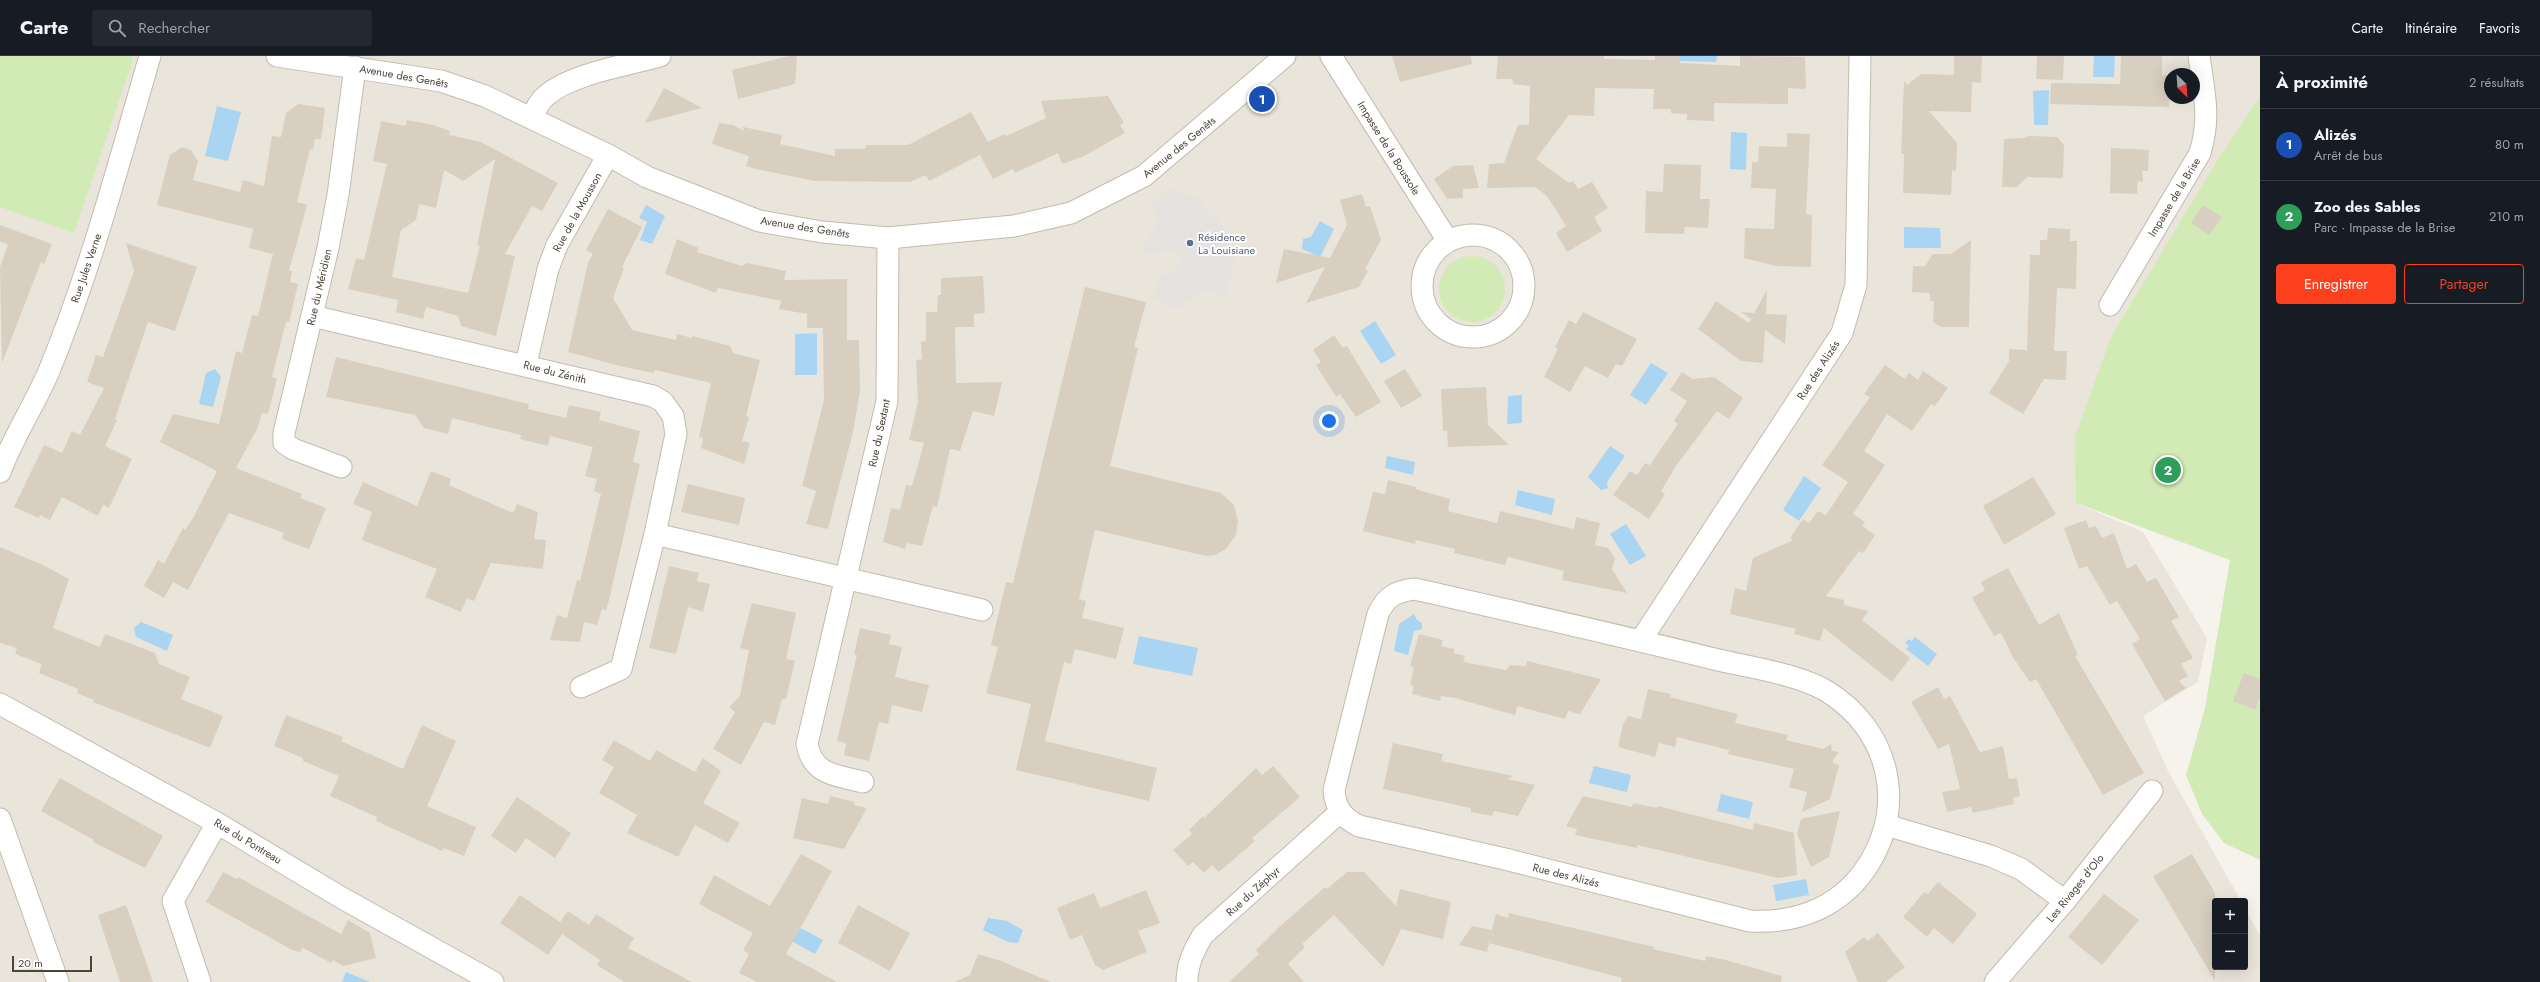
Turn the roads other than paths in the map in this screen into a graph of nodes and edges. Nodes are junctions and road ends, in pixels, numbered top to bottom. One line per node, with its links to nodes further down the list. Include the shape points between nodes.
1 (150, 56): 17 (street, Rue Jules Verne, via 89,263 48,372 9,447)
2 (278, 56): 8 (street, Avenue des Genêts)
3 (660, 56): 9 (street, via 564,83 546,95 537,105)
4 (1285, 56): 11 (street, Avenue des Genêts, via 1144,176 1071,213 1014,226)
5 (1331, 56): 12 (street, Impasse de la Boussole)
6 (1860, 56): 21 (street, Rue des Alizés, via 1856,285 1842,333)
7 (2199, 56): 13 (street, Impasse de la Brise, via 2207,113 2206,134 2200,153)
8 (355, 68): 9 (street, Avenue des Genêts, via 441,82 485,96); 14 (street, Rue du Méridien, via 338,195)
9 (532, 118): 10 (street, Avenue des Genêts)
10 (608, 155): 11 (street, Avenue des Genêts, via 647,177 759,221 822,232); 15 (street, Rue de la Mousson, via 557,245 548,269)
11 (888, 238): 19 (street, Rue du Sextant, via 887,400)
12 (1448, 241): 12 (street, via 1430,258 1423,272 1421,290 1426,309 1436,322 1450,332 1467,337 1486,336 1501,329 1515,315 1523,297 1523,276 1515,256 1500,242 1484,236 1464,235)
13 (2110, 305)
14 (312, 316): 15 (street, Rue du Zénith); 16 (street, Rue du Méridien, via 284,433 284,443 293,449)
15 (526, 364): 18 (street, Rue du Zénith, via 653,396 663,402 673,416 676,434)
16 (341, 467)
17 (0, 472)
18 (655, 534): 19 (street); 22 (street, Rue du Zénith, via 621,669)
19 (844, 577): 20 (street); 24 (street, Rue du Sextant, via 807,744 809,756 815,766 826,772)
20 (982, 610)
21 (1641, 640): 26 (street, Rue des Alizés, via 1415,589 1400,590 1389,597 1378,614 1334,790 1334,802); 29 (street, Rue des Alizés, via 1800,680 1826,691 1848,707 1866,727 1881,754 1888,781 1890,805)
22 (581, 687)
23 (0, 704): 28 (street, Rue du Pontreau)
24 (863, 782)
25 (2152, 791): 30 (street, Les Rivages d'Olo)
26 (1340, 812): 29 (street, Rue des Alizés, via 1359,826 1505,859 1750,921 1774,922 1814,912 1850,889 1875,854); 34 (street, Rue du Zéphyr, via 1203,935 1193,951 1187,970)
27 (0, 819): 31 (street)
28 (217, 822): 32 (street, via 173,901); 33 (street, Rue du Pontreau, via 342,898)
29 (1886, 825): 30 (street, via 1991,856 2021,869)
30 (2065, 901): 35 (street, Les Rivages d'Olo)
31 (58, 982)
32 (200, 982)
33 (493, 982)
34 (1187, 982)
35 (1995, 982)

